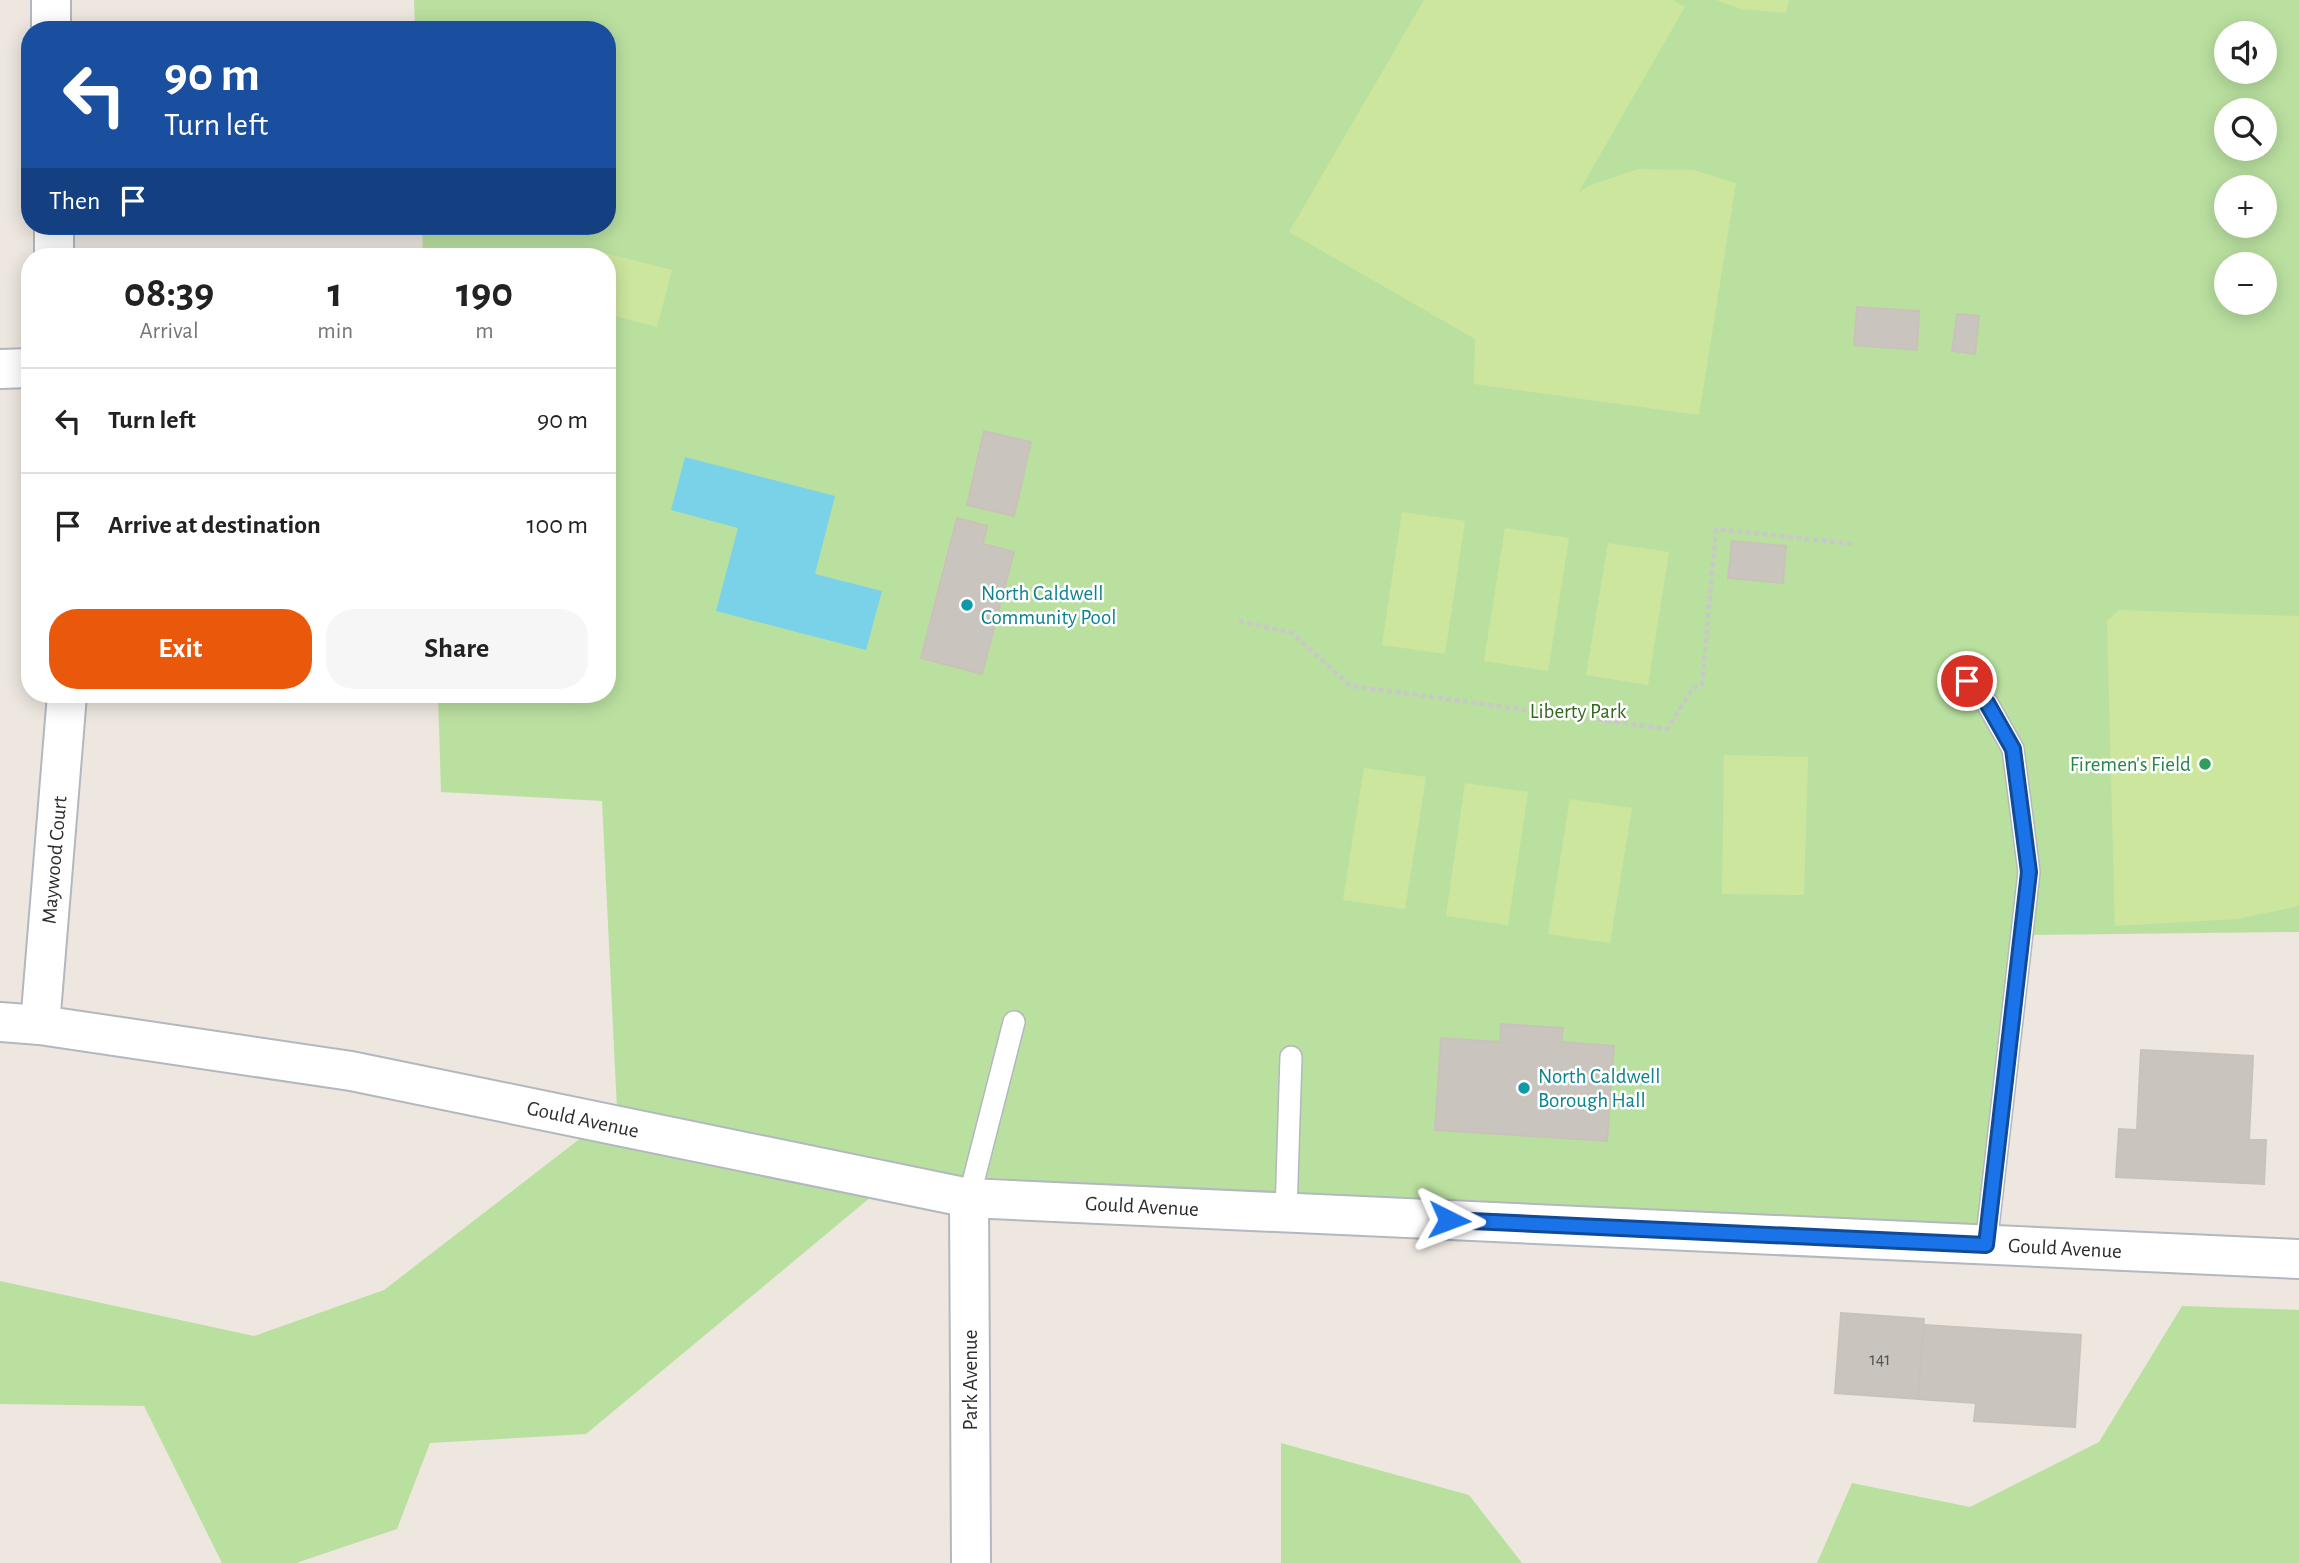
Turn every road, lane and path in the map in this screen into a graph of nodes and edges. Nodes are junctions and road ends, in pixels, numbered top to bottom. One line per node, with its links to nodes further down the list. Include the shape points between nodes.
1 (51, 0): 2 (street)
2 (51, 21)
3 (21, 368): 4 (street)
4 (0, 369)
5 (1853, 544): 6 (path, via 1716,530 1702,685 1693,688 1667,729 1351,686 1292,633)
6 (1239, 621)
7 (1967, 681): 15 (lane, via 1987,703 2013,749 2029,872)
8 (66, 703): 11 (street, Maywood Court)
9 (0, 1022): 11 (street, Gould Avenue)
10 (1014, 1022): 13 (lane)
11 (40, 1025): 13 (street, Gould Avenue, via 351,1071)
12 (1291, 1057): 14 (lane)
13 (969, 1198): 14 (street, Gould Avenue); 17 (street, Park Avenue)
14 (1286, 1212): 15 (street, Gould Avenue)
15 (1986, 1245): 16 (street, Gould Avenue)
16 (2299, 1259)
17 (971, 1563)

